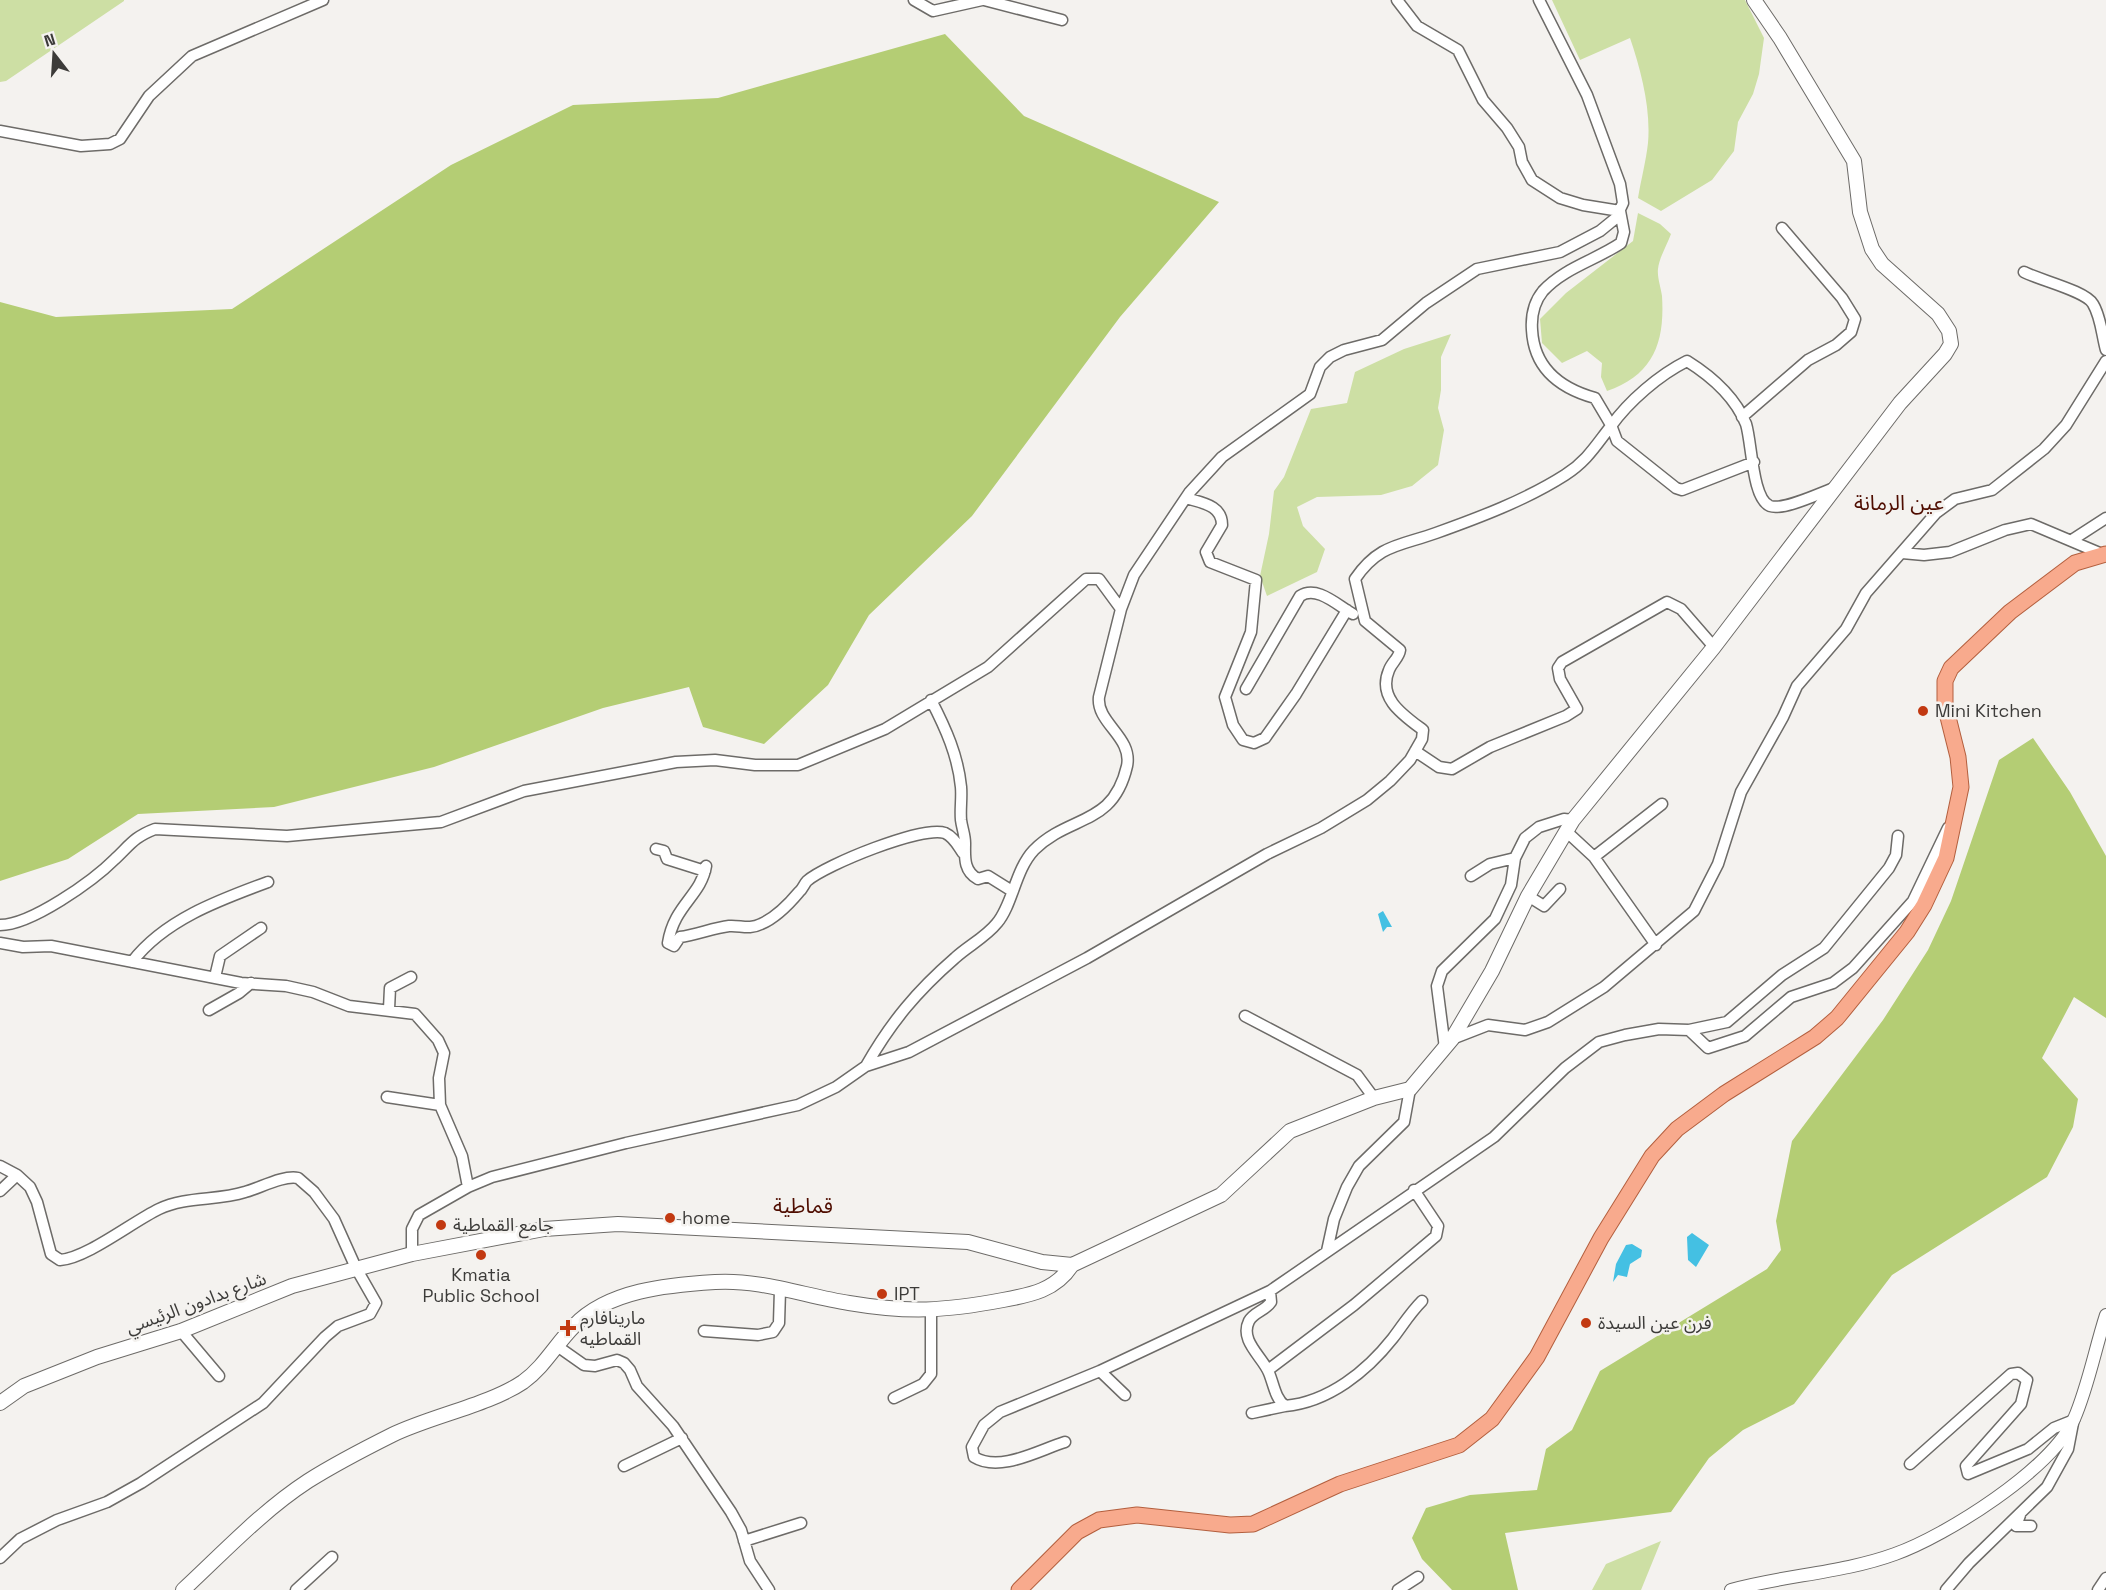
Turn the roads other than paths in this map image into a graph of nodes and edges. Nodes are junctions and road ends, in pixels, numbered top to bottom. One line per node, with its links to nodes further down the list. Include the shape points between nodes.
1 (323, 0): 8 (street, via 192,56 149,96 120,139 110,144 81,146)
2 (914, 0): 3 (street, via 933,11)
3 (982, 0): 7 (street)
4 (1397, 0): 9 (street, via 1417,26 1458,50 1484,100 1519,147 1532,180 1560,198)
5 (1539, 0): 9 (street, via 1587,95 1623,195)
6 (1754, 0): 17 (main road, via 1854,161 1860,212 1872,249 1882,264 1938,314 1951,344 1900,403)
7 (1062, 20)
8 (0, 131)
9 (1620, 211): 15 (street, via 1624,232 1621,243 1557,278 1541,293 1531,316 1533,347 1544,371 1574,392 1595,398); 18 (street, via 1600,231 1560,252 1477,269 1426,303 1382,340 1330,357 1320,367 1310,394 1222,457)
10 (1782, 228): 14 (street, via 1842,298 1855,319 1851,332 1843,339 1809,360)
11 (2024, 272): 12 (street, via 2080,293 2092,302)
12 (2106, 350)
13 (2106, 361): 21 (street, via 2066,425 2044,449 1992,490 1955,499 1945,506)
14 (1743, 417): 15 (street, via 1712,377 1687,361 1671,369); 16 (street)
15 (1611, 425): 16 (street, via 1617,441 1682,490); 25 (street, via 1595,451 1565,475 1435,534 1391,546 1370,562 1355,579)
16 (1754, 462): 17 (street, via 1761,499 1770,506 1781,507)
17 (1837, 487): 26 (main road)
18 (1186, 498): 23 (street, via 1134,575); 24 (street, via 1216,508 1220,514 1222,525 1206,552 1210,561 1256,580 1251,632 1225,697 1233,725 1243,740 1254,743 1265,738)
19 (2106, 518): 20 (street)
20 (2072, 540): 21 (street, via 2031,524 1950,552); 22 (street)
21 (1902, 553): 46 (street, via 1866,593 1846,629 1797,686 1741,792 1718,864 1694,911)
22 (2104, 554): 31 (main road, via 2075,563 2010,612 1952,669 1945,681 1945,705 1961,787)
23 (1121, 609): 28 (street, via 1099,579 1086,579 988,667); 41 (street, via 1098,703 1128,753 1116,798 1033,851)
24 (1347, 610): 25 (street); 27 (street, via 1316,591 1300,596)
25 (1365, 621): 29 (street, via 1400,650 1386,677 1385,688 1396,709 1423,730)
26 (1714, 647): 29 (street, via 1681,609 1667,602 1562,662 1558,668 1560,679 1577,709 1566,716 1490,747 1452,770 1439,767); 32 (main road)
27 (1246, 689)
28 (932, 700): 35 (street, via 954,749 961,785); 43 (street, via 885,729 798,765 676,762 524,791 441,822 287,836 155,829 137,836 115,860 32,918)
29 (1415, 751): 56 (street, via 1390,781 1367,800 1321,828 1267,854 1087,958 919,1047)
30 (1662, 804): 36 (street)
31 (1955, 816): 54 (street, via 1913,901 1853,968 1833,983 1791,997 1745,1036 1729,1043 1708,1048); 102 (main road, via 1946,858 1924,905 1851,1003 1815,1037 1724,1094 1677,1130 1652,1156 1601,1238 1537,1357 1492,1419 1459,1445 1340,1484 1253,1524 1137,1515 1099,1520 1077,1532)
32 (1570, 826): 36 (street); 37 (street, via 1564,819 1539,827 1525,838); 42 (main road)
33 (1898, 836): 54 (street, via 1896,855 1889,868 1824,948 1782,975 1727,1022)
34 (656, 849): 35 (street, via 664,852 667,859 706,869 674,920 668,943 674,946 680,937 761,924 818,874 888,843 931,831 953,838)
35 (963, 853): 41 (street, via 972,876 988,876)
36 (1594, 857): 46 (street)
37 (1515, 858): 38 (street, via 1490,864); 55 (street, via 1511,885 1495,919 1443,971 1437,986)
38 (1471, 876)
39 (267, 882): 47 (street, via 195,911 142,949)
40 (1560, 889): 42 (street, via 1544,906)
41 (1012, 891): 56 (street, via 995,925 954,958 906,1006 887,1029)
42 (1528, 896): 55 (main road, via 1492,971)
43 (0, 925)
44 (261, 928): 48 (street, via 220,956)
45 (0, 943): 47 (street, via 51,946)
46 (1656, 945): 55 (street, via 1604,987 1548,1022 1525,1030 1488,1025)
47 (132, 962): 48 (street)
48 (215, 977): 50 (street)
49 (411, 977): 52 (street, via 390,988)
50 (251, 984): 51 (street); 52 (street, via 313,992 349,1006)
51 (209, 1010)
52 (389, 1010): 60 (street, via 416,1014 438,1040 444,1053 439,1078)
53 (1245, 1016): 59 (street, via 1357,1074)
54 (1689, 1030): 64 (street, via 1659,1029 1599,1042 1565,1068 1494,1137)
55 (1448, 1043): 57 (main road)
56 (866, 1066): 63 (street, via 836,1087 798,1105 539,1163)
57 (1410, 1089): 59 (main road); 66 (street, via 1404,1122 1359,1166 1347,1187)
58 (387, 1097): 60 (street)
59 (1374, 1098): 68 (main road, via 1290,1131 1221,1196)
60 (440, 1105): 63 (street, via 462,1156)
61 (0, 1166): 62 (street)
62 (17, 1175): 65 (street); 69 (street, via 30,1187 51,1254 60,1260 177,1202 241,1194 288,1177 298,1178 334,1219)
63 (468, 1187): 67 (street, via 419,1215 412,1229)
64 (1414, 1190): 66 (street); 78 (street, via 1438,1226 1436,1236)
65 (0, 1191)
66 (1327, 1251): 71 (street)
67 (412, 1254): 68 (main road, شارع بدادون الرئيسي, via 561,1226 618,1224 968,1242 1042,1262); 69 (main road, شارع بدادون الرئيسي)
68 (1072, 1265): 73 (main road, via 1052,1287 1016,1298)
69 (356, 1268): 75 (main road, شارع بدادون الرئيسي, via 292,1286); 96 (street, via 374,1297 374,1309 325,1336 263,1403 141,1484 20,1539)
70 (780, 1290): 73 (main road, via 869,1306); 76 (street, via 779,1323 773,1332 758,1335); 77 (main road, via 718,1282 676,1285 629,1296 588,1313)
71 (1270, 1291): 78 (street, via 1271,1302 1249,1322 1248,1330 1250,1344); 79 (street)
72 (1422, 1301): 84 (street, via 1393,1338 1347,1383 1312,1400)
73 (931, 1311): 82 (street, via 932,1374 923,1384)
74 (2106, 1315): 86 (street)
75 (181, 1331): 80 (street); 83 (main road, شارع بدادون الرئيسي, via 97,1357 24,1386)
76 (704, 1331)
77 (557, 1346): 87 (street, via 584,1365 616,1360 624,1363 637,1386); 99 (main road, via 523,1382 391,1436 308,1482 245,1532)
78 (1268, 1370): 84 (street, via 1275,1391)
79 (1100, 1371): 81 (street); 88 (street, via 1000,1412 984,1425 972,1447 974,1457 991,1463)
80 (219, 1376)
81 (1125, 1395)
82 (894, 1398)
83 (0, 1403)
84 (1286, 1406): 85 (street)
85 (1252, 1413)
86 (2074, 1420): 89 (street, via 2054,1428 2028,1449 1968,1474 1966,1466 2021,1404 2027,1380 2018,1373 2011,1374); 91 (street, via 2061,1464 2047,1486); 104 (street, via 2061,1441 2017,1482 1930,1539 1894,1554)
87 (682, 1438): 90 (street); 94 (street, via 731,1512)
88 (1065, 1442)
89 (1910, 1464)
90 (624, 1466)
91 (2021, 1512): 93 (street, via 2016,1526); 105 (street)
92 (801, 1523): 94 (street)
93 (2031, 1526)
94 (744, 1541): 101 (street, via 750,1561)
95 (333, 1557): 100 (street)
96 (0, 1558)
97 (1418, 1576): 103 (street)
98 (2106, 1578): 106 (street)
99 (183, 1590)
100 (296, 1590)
101 (769, 1590)
102 (1019, 1590)
103 (1398, 1590)
104 (1731, 1590)
105 (1946, 1590)
106 (2098, 1590)

